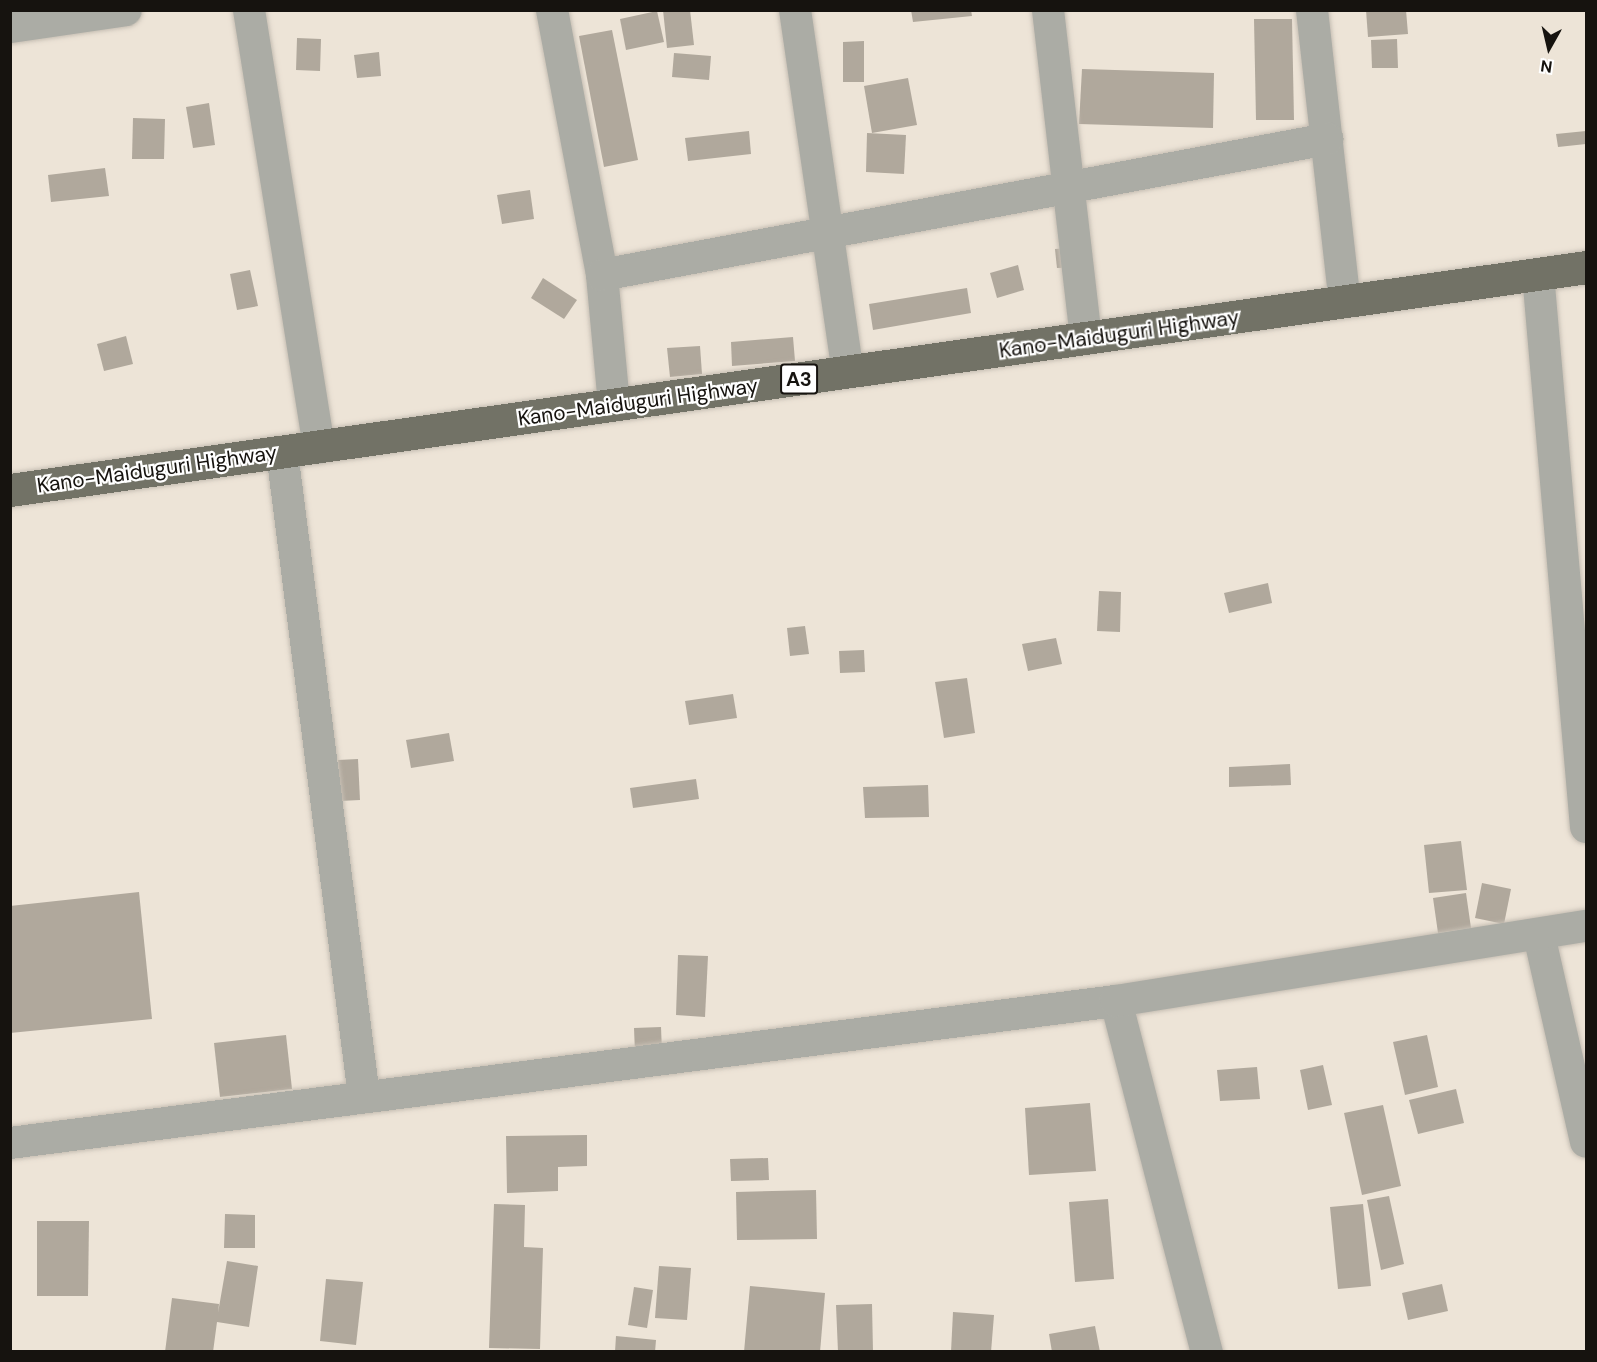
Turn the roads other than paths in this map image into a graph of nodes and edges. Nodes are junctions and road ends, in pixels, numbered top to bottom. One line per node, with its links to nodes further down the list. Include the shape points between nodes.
1 (126, 10): 7 (street)
2 (249, 10): 18 (street)
3 (552, 10): 13 (street)
4 (795, 10): 10 (street)
5 (1048, 10): 9 (street)
6 (1312, 10): 8 (street)
7 (10, 27)
8 (1327, 140): 9 (street); 14 (street)
9 (1069, 188): 10 (street); 15 (street)
10 (827, 236): 13 (street); 16 (street)
11 (1587, 267): 12 (highway, Kano-Maiduguri Highway / A3)
12 (1538, 274): 14 (highway, Kano-Maiduguri Highway / A3); 21 (street)
13 (602, 275): 17 (street)
14 (1345, 302): 15 (highway, Kano-Maiduguri Highway / A3)
15 (1086, 339): 16 (highway, Kano-Maiduguri Highway / A3)
16 (848, 372): 17 (highway, Kano-Maiduguri Highway / A3)
17 (614, 405): 18 (highway, Kano-Maiduguri Highway / A3)
18 (319, 447): 19 (highway, Kano-Maiduguri Highway / A3)
19 (282, 452): 20 (highway, Kano-Maiduguri Highway / A3); 25 (street)
20 (10, 490)
21 (1587, 827)
22 (1587, 926): 23 (street)
23 (1539, 935): 24 (street); 26 (street)
24 (1116, 1001): 25 (street); 28 (street)
25 (364, 1097): 27 (street)
26 (1587, 1142)
27 (10, 1143)
28 (1207, 1352)

